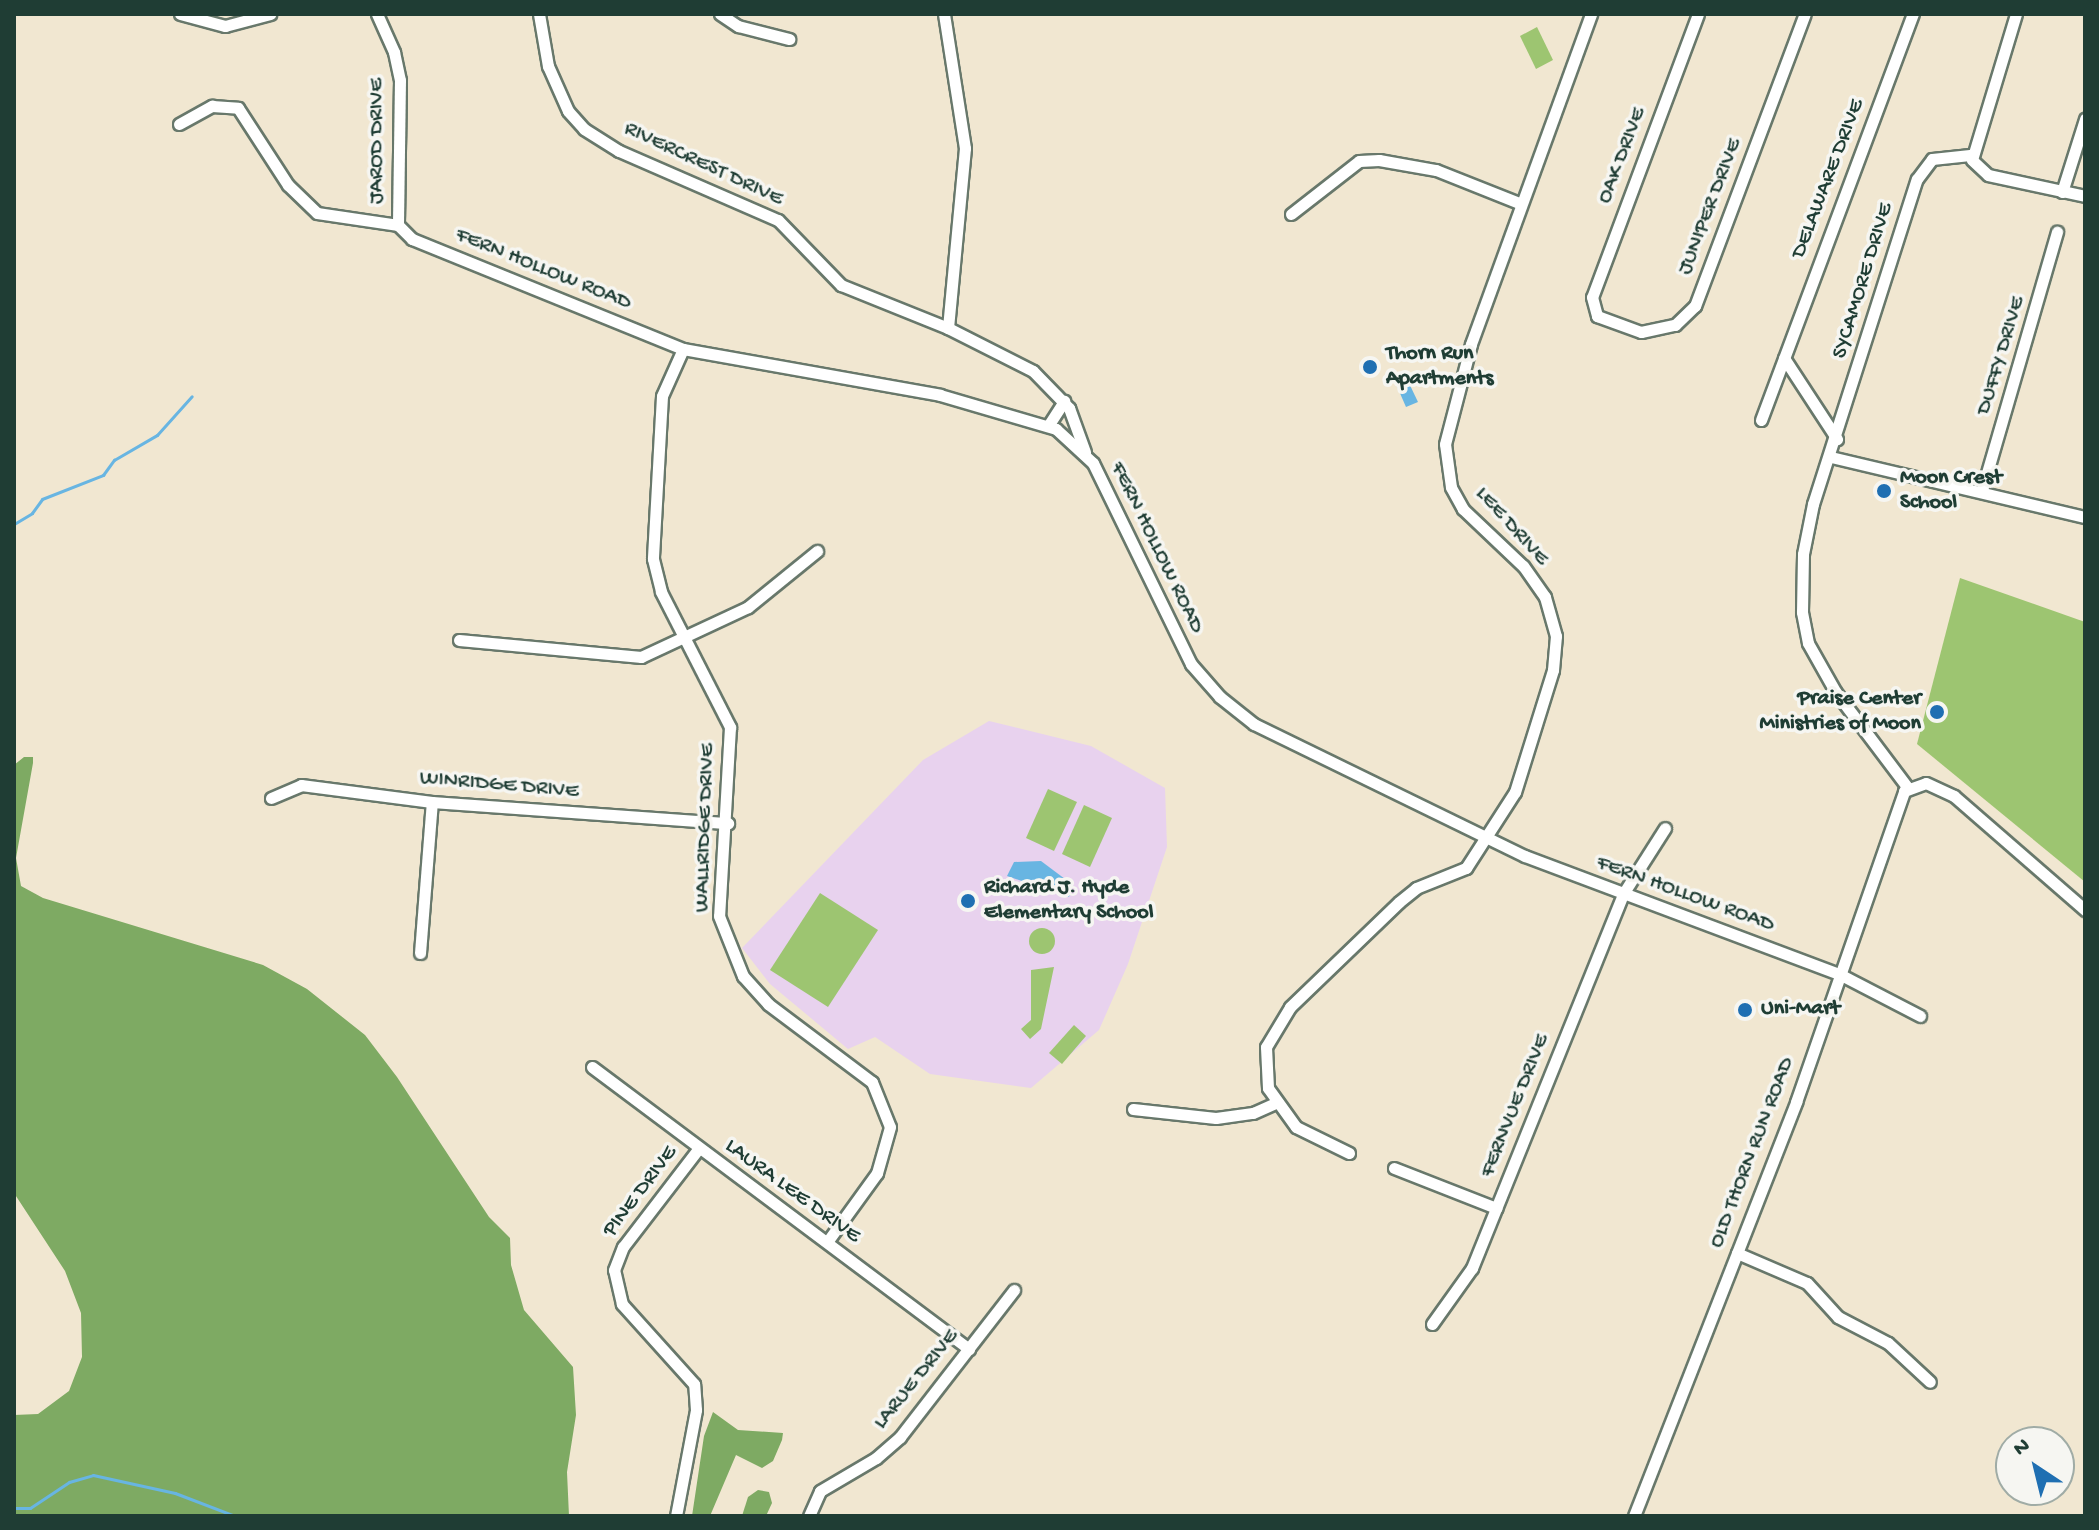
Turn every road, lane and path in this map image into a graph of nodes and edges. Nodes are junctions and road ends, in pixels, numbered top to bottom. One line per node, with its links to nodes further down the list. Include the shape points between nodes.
1 (180, 14): 2 (street, via 225,26)
2 (270, 14)
3 (377, 14): 20 (street, JAROD DRIVE, via 400,80)
4 (539, 14): 23 (street, RIVERCREST DRIVE, via 548,66 568,111 584,129 619,151 778,220 841,285)
5 (720, 14): 12 (street, via 738,26)
6 (944, 14): 23 (street, via 965,148)
7 (1591, 14): 18 (street, LEE DRIVE)
8 (1698, 14): 22 (street, OAK DRIVE, via 1593,291)
9 (1805, 14): 22 (street, JUNIPER DRIVE, via 1695,306 1675,325 1649,332 1625,328)
10 (1913, 14): 25 (street, DELAWARE DRIVE)
11 (2016, 14): 15 (street)
12 (789, 39)
13 (2085, 119): 16 (street)
14 (179, 124): 20 (street, FERN HOLLOW ROAD, via 212,106 238,108 301,202 330,216)
15 (1970, 155): 16 (street, via 1982,173); 29 (street, SYCAMORE DRIVE, via 1940,155 1920,172)
16 (2062, 192): 17 (street)
17 (2085, 196)
18 (1519, 203): 19 (street, via 1393,159 1359,161); 42 (street, LEE DRIVE, via 1471,344 1445,444 1451,487 1463,509 1523,566 1545,597 1556,636 1553,670 1515,792)
19 (1291, 214)
20 (398, 225): 24 (street, FERN HOLLOW ROAD, via 412,239)
21 (2057, 232): 32 (street, DUFFY DRIVE)
22 (1593, 312)
23 (948, 328): 26 (street, RIVERCREST DRIVE, via 1033,371)
24 (683, 349): 28 (street, FERN HOLLOW ROAD, via 940,395); 35 (street, WALLRIDGE DRIVE, via 662,396 653,559 661,592)
25 (1784, 358): 27 (street, DELAWARE DRIVE); 29 (street)
26 (1064, 401): 28 (street); 30 (street, RIVERCREST DRIVE, via 1080,429)
27 (1761, 420)
28 (1048, 426): 30 (street, FERN HOLLOW ROAD)
29 (1837, 439): 31 (street, SYCAMORE DRIVE)
30 (1085, 453): 42 (street, FERN HOLLOW ROAD, via 1164,617 1191,664 1220,697 1254,724)
31 (1831, 457): 32 (street); 37 (street, SYCAMORE DRIVE, via 1803,554 1802,612 1808,643 1835,691)
32 (1982, 490): 33 (street)
33 (2085, 517)
34 (817, 551): 35 (street, via 748,607)
35 (687, 638): 36 (street, via 641,657); 40 (street, WALLRIDGE DRIVE, via 730,727)
36 (459, 640)
37 (1908, 788): 44 (street, via 1926,783 1954,796); 46 (street, OLD THORN RUN ROAD, via 1896,805)
38 (271, 798): 39 (street, WINRIDGE DRIVE, via 301,785)
39 (432, 802): 40 (street, WINRIDGE DRIVE); 45 (street)
40 (728, 823): 55 (street, WALLRIDGE DRIVE, via 719,916 743,976 768,1004 865,1075 887,1114 889,1141 883,1162)
41 (1665, 828): 43 (street, FERNVUE DRIVE)
42 (1490, 838): 43 (street, FERN HOLLOW ROAD); 49 (street, LEE DRIVE, via 1466,868 1416,888 1399,902 1290,1007 1266,1047 1268,1088)
43 (1623, 894): 46 (street, FERN HOLLOW ROAD); 54 (street, FERNVUE DRIVE)
44 (2085, 910)
45 (420, 953)
46 (1841, 975): 47 (street, FERN HOLLOW ROAD); 56 (street, OLD THORN RUN ROAD)
47 (1920, 1016)
48 (592, 1067): 51 (street, LAURA LEE DRIVE)
49 (1278, 1102): 50 (street, via 1253,1113 1216,1118); 52 (street, via 1296,1127)
50 (1133, 1109)
51 (699, 1148): 55 (street, LAURA LEE DRIVE); 61 (street, PINE DRIVE, via 633,1233 614,1270 622,1304 694,1384 696,1410)
52 (1349, 1153)
53 (1394, 1168): 54 (street)
54 (1496, 1208): 58 (street, FERNVUE DRIVE, via 1472,1268)
55 (827, 1242): 59 (street, LAURA LEE DRIVE)
56 (1737, 1253): 60 (street, via 1807,1283 1838,1317 1888,1343); 63 (street, OLD THORN RUN ROAD)
57 (1014, 1290): 59 (street, LARUE DRIVE)
58 (1432, 1324)
59 (969, 1349): 62 (street, LARUE DRIVE, via 892,1445 820,1491)
60 (1930, 1382)
61 (676, 1516)
62 (809, 1516)
63 (1634, 1516)

